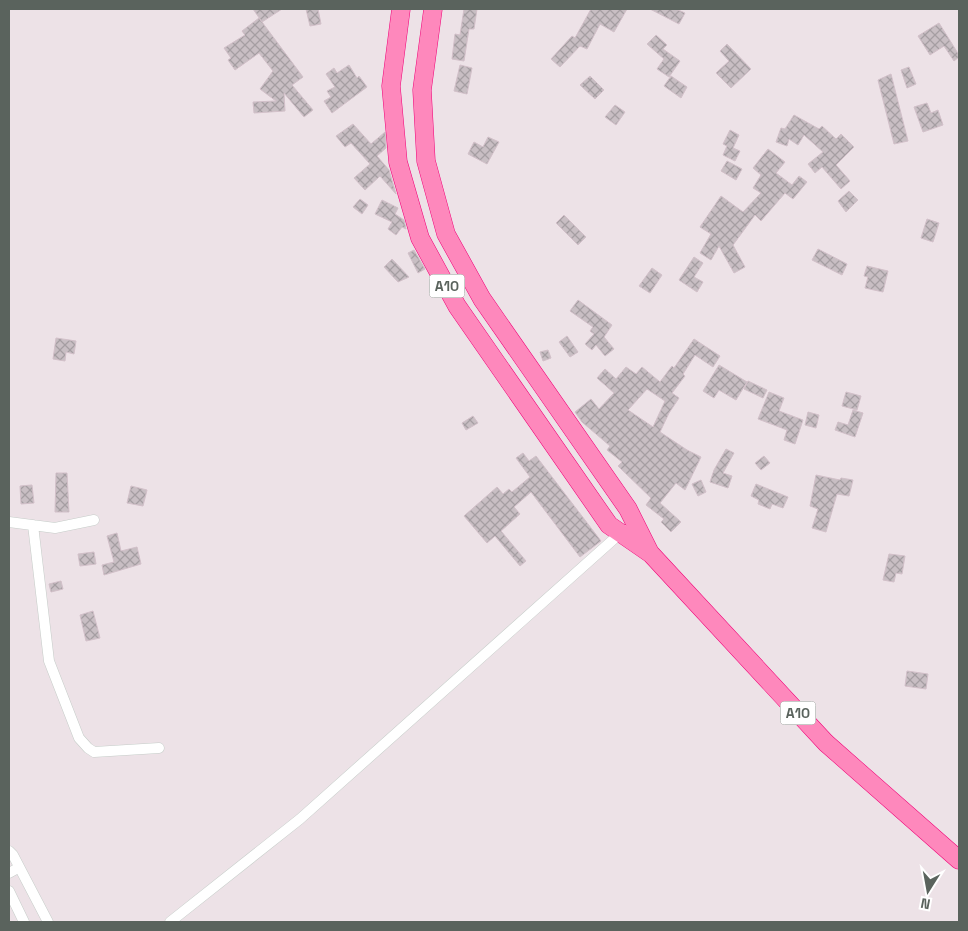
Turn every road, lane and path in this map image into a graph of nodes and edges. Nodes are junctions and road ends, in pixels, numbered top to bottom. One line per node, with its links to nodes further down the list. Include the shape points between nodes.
1 (400, 9): 3 (highway, A10)
2 (433, 9): 4 (highway, A10)
3 (391, 86): 4 (highway); 9 (highway, A10, via 398,162 420,238 457,306 609,524)
4 (422, 90): 6 (highway, A10, via 426,161 446,234 482,299)
5 (94, 520): 8 (street, via 55,528)
6 (634, 521): 9 (street); 10 (highway, A10)
7 (9, 522): 8 (street)
8 (33, 525): 11 (street, via 49,661 80,738 94,752)
9 (621, 533): 10 (highway, A10); 19 (street, via 300,819)
10 (651, 554): 13 (highway, A10, via 826,743)
11 (160, 748)
12 (9, 851): 14 (street)
13 (959, 860)
14 (18, 868): 15 (street); 18 (street)
15 (9, 873)
16 (9, 891): 17 (street)
17 (24, 922)
18 (48, 922)
19 (170, 922)

